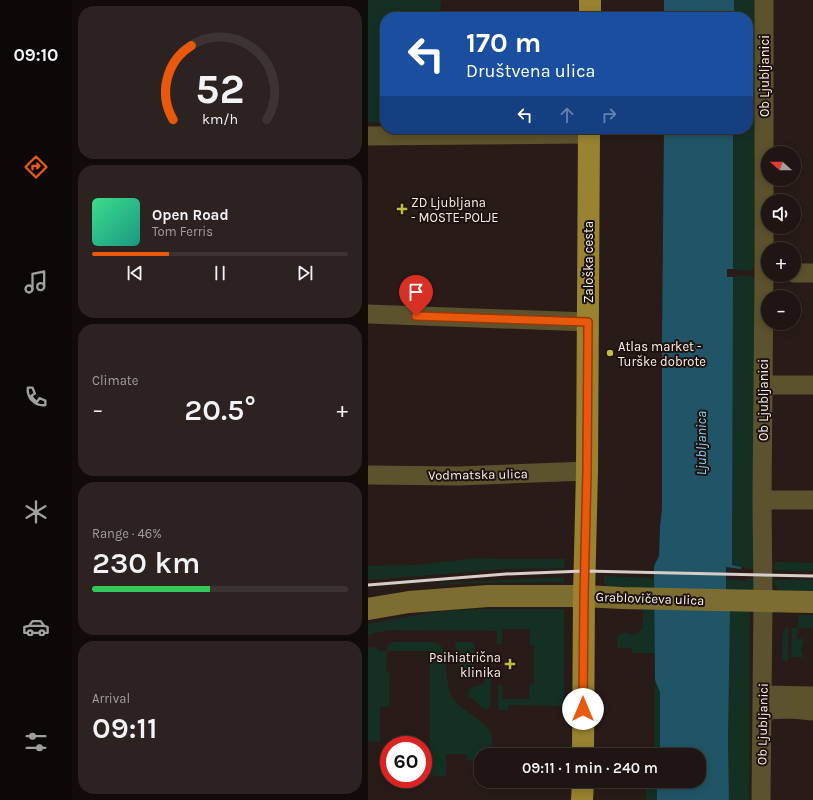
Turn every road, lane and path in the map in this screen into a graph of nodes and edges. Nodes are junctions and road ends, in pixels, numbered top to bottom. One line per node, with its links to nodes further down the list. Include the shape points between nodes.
1 (590, 0): 3 (main road)
2 (764, 0): 7 (street, Ob Ljubljanici)
3 (590, 12)
4 (478, 134): 6 (street)
5 (588, 134): 12 (main road, Zaloška cesta)
6 (368, 136)
7 (766, 242)
8 (801, 273): 9 (street)
9 (813, 273)
10 (766, 282): 13 (street, Ob Ljubljanici)
11 (368, 314): 12 (street)
12 (588, 322): 15 (main road, Zaloška cesta)
13 (763, 385): 14 (street); 17 (street, Ob Ljubljanici)
14 (813, 385)
15 (587, 471): 16 (street, Vodmatska ulica, via 459,476); 19 (main road, Zaloška cesta)
16 (368, 475)
17 (762, 500): 18 (street); 20 (street, Ob Ljubljanici)
18 (813, 500)
19 (584, 596): 20 (street, Grablovičeva ulica); 22 (street, Grablovičeva ulica, via 488,596 437,599); 26 (main road, Zaloška cesta)
20 (763, 601): 21 (street, Grablovičeva ulica); 24 (street, Ob Ljubljanici)
21 (813, 602)
22 (368, 608)
23 (813, 696): 24 (street)
24 (762, 703): 25 (street, via 792,710); 29 (street, Ob Ljubljanici)
25 (813, 711)
26 (583, 748)
27 (583, 788): 28 (main road)
28 (582, 800)
29 (761, 800)

